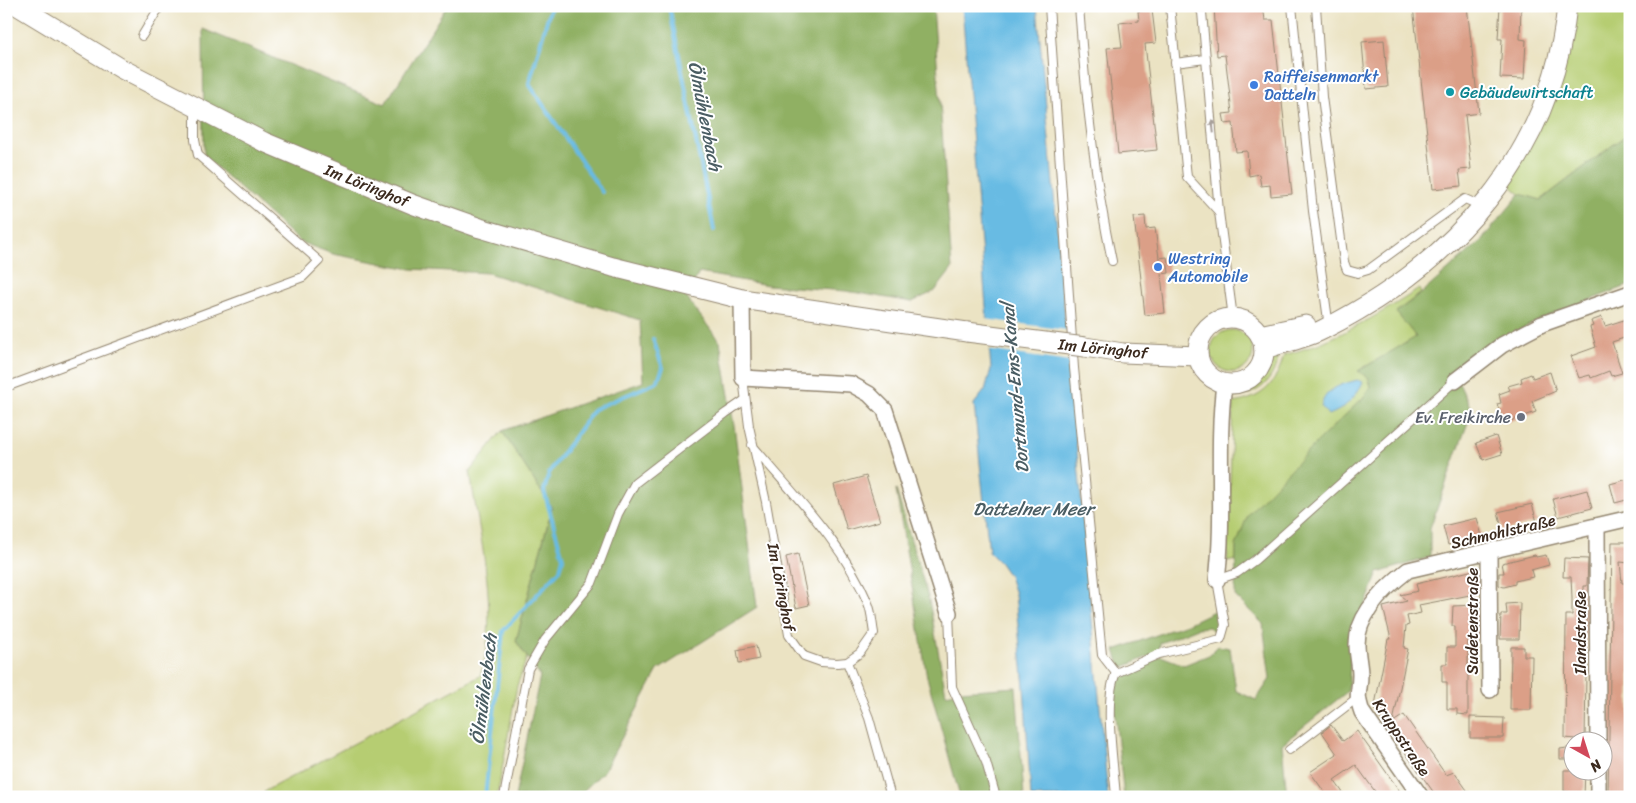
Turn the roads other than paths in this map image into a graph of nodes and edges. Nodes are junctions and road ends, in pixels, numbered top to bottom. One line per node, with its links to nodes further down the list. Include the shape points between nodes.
1 (18, 6): 13 (street, Im Löringhof, via 122,69)
2 (160, 6): 10 (lane)
3 (1049, 6): 37 (lane, via 1074,368 1102,655)
4 (1079, 6): 16 (lane, via 1086,95 1104,227)
5 (1170, 6): 12 (lane)
6 (1197, 6): 11 (lane, via 1202,12)
7 (1292, 6): 21 (lane)
8 (1316, 6): 14 (lane, via 1322,97 1347,270 1358,273 1368,270 1465,199)
9 (1567, 6): 14 (street, via 1557,68 1542,108 1524,146)
10 (142, 36)
11 (1206, 59): 12 (lane); 15 (lane, one-way to 11)
12 (1175, 63): 15 (lane, via 1187,177)
13 (195, 106): 18 (street, Im Löringhof, via 264,142 480,228 613,267); 27 (lane, via 198,154 320,261 303,277)
14 (1483, 207): 19 (street, via 1434,258 1406,280)
15 (1219, 212): 20 (lane)
16 (1112, 261)
17 (1630, 293): 25 (street, via 1542,324 1502,345)
18 (742, 298): 23 (street, Im Löringhof, bridge, via 1123,353); 24 (street, Im Löringhof)
19 (1355, 311): 21 (street); 22 (street, via 1321,331)
20 (1232, 318): 22 (street, via 1248,323); 23 (street, via 1221,319 1203,333 1198,344)
21 (1328, 320): 22 (street)
22 (1262, 342): 26 (street, via 1263,362 1252,376 1236,384)
23 (1198, 356): 26 (street, via 1206,374)
24 (744, 378): 28 (lane, Im Löringhof); 35 (street, via 850,384 870,394 885,410)
25 (1455, 381): 33 (lane, via 1255,560 1237,573)
26 (1224, 384): 33 (street)
27 (6, 387)
28 (745, 400): 29 (lane, Im Löringhof); 43 (lane, via 635,483 618,514 592,583 545,640 528,669)
29 (752, 445): 36 (lane, Im Löringhof, via 766,502 789,635 804,656 821,662); 36 (lane, via 828,536 857,579 869,605 874,633 860,653)
30 (1630, 518): 31 (street, Schmohlstraße)
31 (1597, 526): 32 (street, Schmohlstraße); 40 (street, Ilandstraße)
32 (1489, 552): 34 (street, Schmohlstraße, via 1408,570); 38 (street, Sudetenstraße)
33 (1217, 580): 37 (lane, via 1225,625 1221,639 1159,654)
34 (1388, 585): 39 (street, Kruppstraße, via 1362,623 1357,643 1360,676)
35 (949, 614): 45 (lane, via 952,687 986,762)
36 (847, 662): 44 (lane, via 869,718)
37 (1116, 673): 46 (lane, via 1111,694 1111,727)
38 (1490, 690)
39 (1357, 698): 41 (lane); 47 (street, Kruppstraße, via 1362,712)
40 (1598, 730)
41 (1289, 750)
42 (1598, 780): 48 (street)
43 (504, 797)
44 (891, 797)
45 (996, 797)
46 (1116, 797)
47 (1421, 797)
48 (1598, 797)

